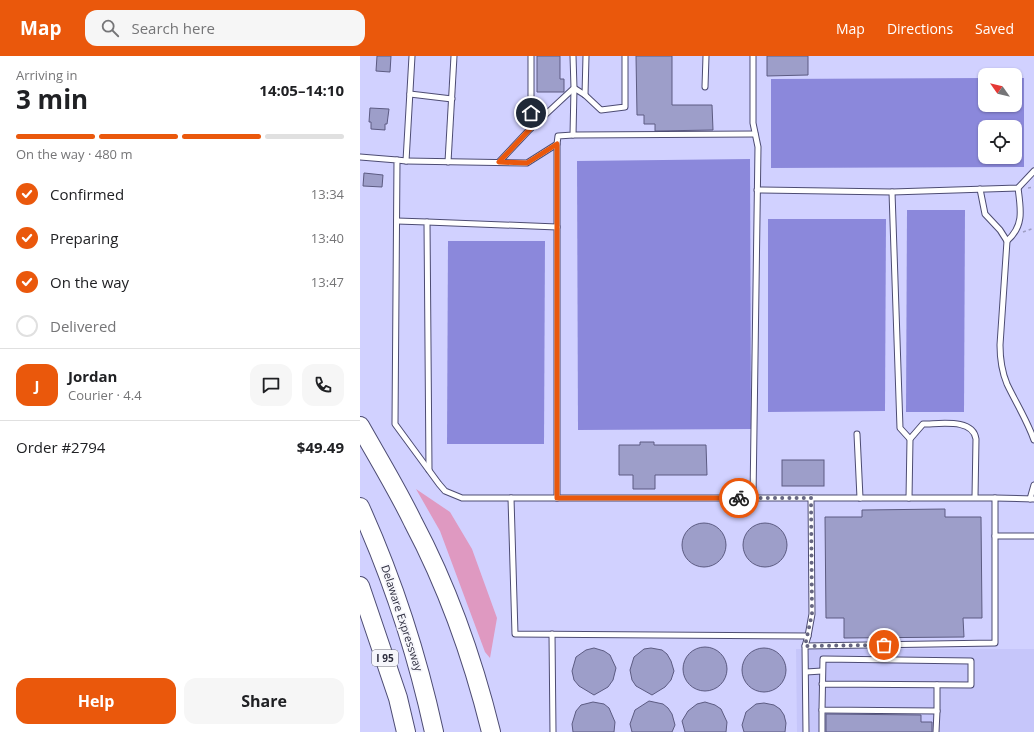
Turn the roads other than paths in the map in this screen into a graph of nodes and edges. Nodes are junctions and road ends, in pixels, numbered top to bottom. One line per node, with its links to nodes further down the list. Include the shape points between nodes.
1 (412, 56): 11 (lane)
2 (454, 56): 13 (lane)
3 (531, 56): 14 (lane)
4 (573, 56): 10 (lane)
5 (586, 56): 12 (lane)
6 (626, 56): 12 (lane, via 625,107 601,110)
7 (706, 56): 9 (lane)
8 (753, 56): 15 (lane, via 752,123)
9 (706, 87)
10 (574, 88): 12 (lane); 14 (lane); 16 (lane)
11 (410, 94): 13 (lane); 20 (lane)
12 (586, 95)
13 (452, 99): 21 (lane)
14 (531, 128): 22 (lane)
15 (755, 134): 16 (lane); 25 (lane, via 758,147)
16 (573, 136): 17 (lane, via 558,136)
17 (557, 144): 22 (lane, via 527,163); 30 (lane)
18 (360, 157): 19 (lane)
19 (397, 160): 20 (lane); 28 (lane)
20 (406, 161): 21 (lane)
21 (448, 162): 22 (lane)
22 (499, 162)
23 (1034, 171): 24 (lane)
24 (1018, 188): 26 (lane); 31 (lane, via 1021,220 1013,236)
25 (758, 190): 27 (lane); 41 (lane)
26 (980, 190): 27 (lane); 31 (lane, via 985,214)
27 (892, 192): 34 (lane, via 900,428)
28 (397, 221): 29 (lane); 36 (lane, via 396,424)
29 (427, 222): 30 (lane); 36 (lane)
30 (557, 227): 40 (lane)
31 (1007, 241): 35 (lane, via 1001,360 1006,383 1030,426)
32 (360, 426): 64 (highway, via 427,549 471,661)
33 (857, 434): 43 (lane)
34 (910, 439): 38 (lane, via 923,424 966,425 970,428 976,439); 44 (lane)
35 (1034, 440)
36 (429, 470): 39 (lane, via 445,491 458,497)
37 (1034, 485): 46 (lane)
38 (975, 497): 44 (lane); 45 (lane)
39 (511, 498): 40 (lane); 52 (lane, via 515,634)
40 (557, 498): 41 (lane)
41 (753, 498): 42 (lane)
42 (811, 498): 43 (lane); 53 (lane, via 812,614)
43 (860, 498): 44 (lane)
44 (909, 498)
45 (995, 498): 46 (lane); 48 (lane)
46 (1032, 499)
47 (360, 508): 51 (highway, Delaware Expressway / I 95)
48 (995, 536): 49 (lane); 54 (lane, via 995,643)
49 (1034, 536)
50 (360, 586): 61 (highway, I 95, via 394,686)
51 (408, 631): 62 (highway, Delaware Expressway / I 95); 63 (highway)
52 (552, 634): 53 (lane); 65 (lane)
53 (808, 636): 54 (lane)
54 (805, 646): 56 (lane)
55 (822, 671): 56 (lane); 57 (lane); 58 (lane, via 822,659 971,661 971,685)
56 (806, 672): 66 (lane)
57 (822, 684): 58 (lane); 59 (lane)
58 (937, 685): 60 (lane)
59 (822, 710): 60 (lane); 67 (lane)
60 (937, 711): 68 (lane)
61 (406, 732)
62 (434, 732)
63 (447, 732)
64 (491, 732)
65 (553, 732)
66 (806, 732)
67 (822, 732)
68 (936, 732)

